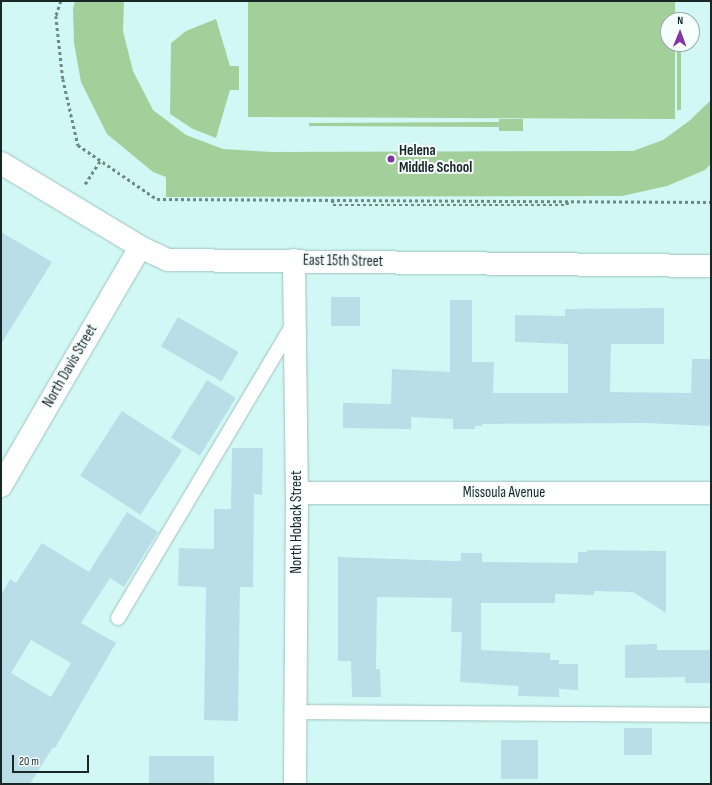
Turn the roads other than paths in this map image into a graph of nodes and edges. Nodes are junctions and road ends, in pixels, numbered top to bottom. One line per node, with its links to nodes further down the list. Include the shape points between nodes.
1 (1, 163): 2 (street, East 15th Street)
2 (140, 247): 3 (street, East 15th Street, via 168,260); 6 (street, North Davis Street)
3 (294, 260): 4 (street, East 15th Street); 5 (street, North Hoback Street)
4 (711, 266)
5 (295, 320): 7 (street, North Hoback Street); 9 (lane)
6 (1, 486)
7 (297, 493): 8 (street, Missoula Avenue); 10 (street, North Hoback Street)
8 (711, 493)
9 (118, 618)
10 (296, 712): 11 (lane); 12 (street, North Hoback Street)
11 (711, 715)
12 (296, 784)

